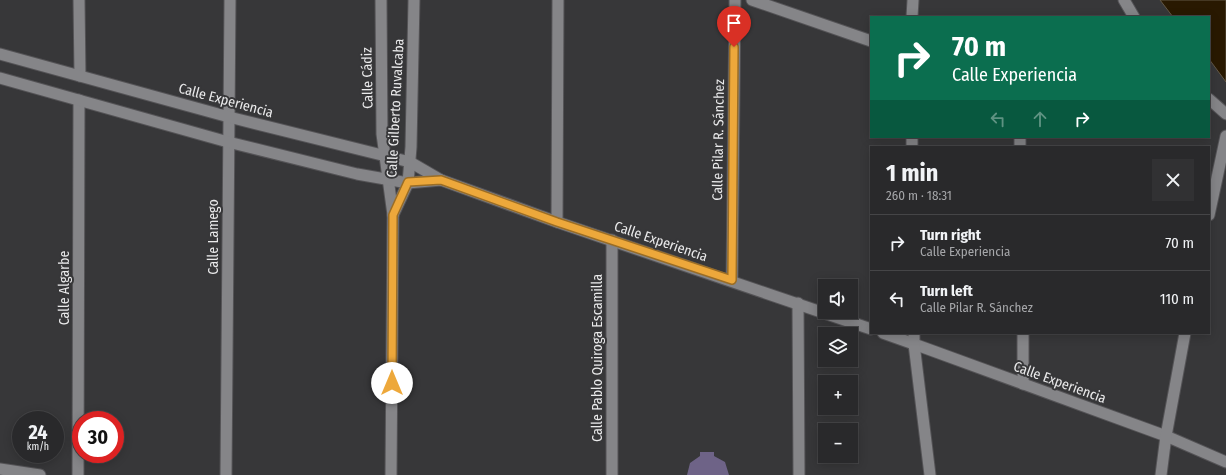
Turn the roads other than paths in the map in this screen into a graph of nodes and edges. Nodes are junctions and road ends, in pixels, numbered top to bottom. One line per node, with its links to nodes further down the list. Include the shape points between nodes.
1 (79, 0): 14 (street)
2 (230, 0): 19 (street, Calle Lamego)
3 (381, 0): 22 (street, Calle Cádiz, via 382,134)
4 (414, 0): 23 (street, Calle Gilberto Ruvalcaba)
5 (558, 0): 29 (street)
6 (735, 0): 31 (street, Calle Pilar R. Sánchez)
7 (752, 0): 12 (street)
8 (913, 0): 10 (street)
9 (1124, 0): 11 (street)
10 (912, 16)
11 (1133, 16)
12 (870, 41)
13 (0, 54): 14 (street, Calle Experiencia)
14 (80, 76): 19 (street, Calle Experiencia)
15 (0, 78): 16 (street, Calle Experiencia)
16 (79, 100): 21 (street, Calle Experiencia); 43 (street, Calle Algarbe)
17 (1210, 100): 18 (street)
18 (1226, 114)
19 (229, 117): 21 (street, Calle Lamego); 22 (street, Calle Experiencia)
20 (1226, 136): 27 (street)
21 (228, 142): 24 (street, Calle Experiencia); 44 (street, Calle Lamego)
22 (385, 156): 23 (street, Calle Experiencia); 24 (street, Calle Cádiz)
23 (410, 162): 25 (street, Calle Experiencia); 26 (street, Calle Gilberto Ruvalcaba)
24 (387, 179): 26 (street, Calle Experiencia); 28 (street, Calle Gilberto Ruvalcaba)
25 (441, 180): 26 (street, Calle Experiencia); 29 (street, Calle Experiencia)
26 (408, 182): 28 (street, Calle Gilberto Ruvalcaba)
27 (1210, 210)
28 (393, 215): 45 (street, Calle Gilberto Ruvalcaba)
29 (557, 222): 30 (street, Calle Experiencia)
30 (612, 240): 31 (street, Calle Experiencia); 46 (street, Calle Pablo Quiroga Escamilla)
31 (732, 280): 32 (street, Calle Experiencia)
32 (798, 303): 33 (street, Calle Experiencia); 47 (street)
33 (870, 329)
34 (888, 334): 37 (street, Calle Experiencia)
35 (1023, 334): 38 (street)
36 (1185, 334): 39 (street)
37 (914, 339): 38 (street, Calle Experiencia); 48 (street)
38 (1023, 384): 39 (street, Calle Experiencia)
39 (1166, 436): 40 (street, Calle Experiencia); 49 (street)
40 (1226, 462)
41 (0, 469): 42 (street)
42 (40, 475)
43 (78, 475)
44 (226, 475)
45 (391, 475)
46 (612, 475)
47 (799, 475)
48 (930, 475)
49 (1161, 475)

